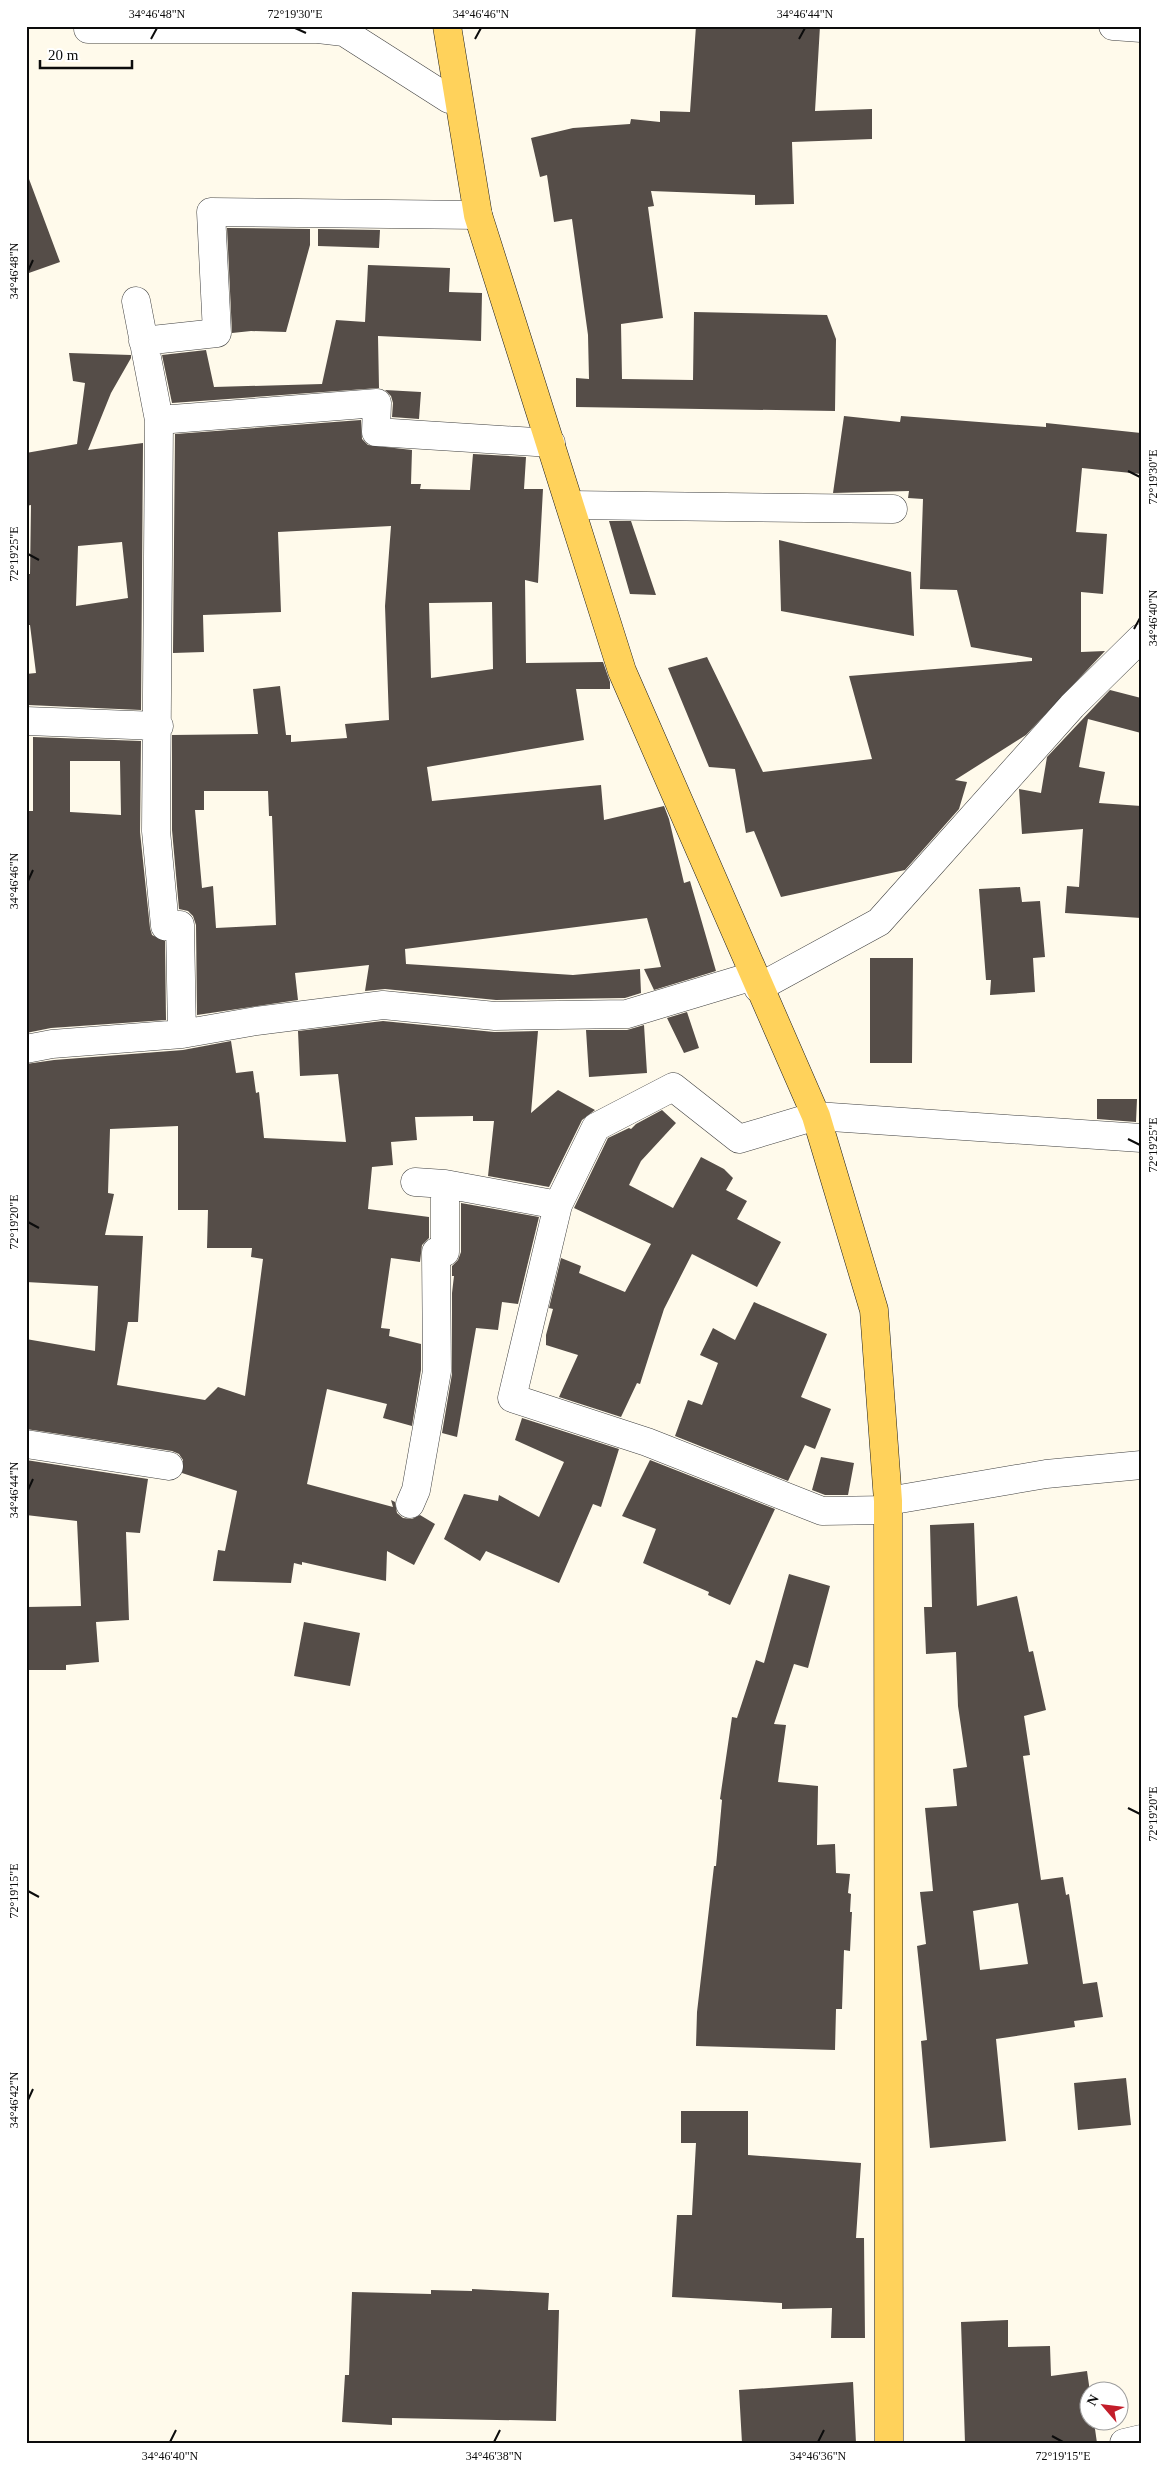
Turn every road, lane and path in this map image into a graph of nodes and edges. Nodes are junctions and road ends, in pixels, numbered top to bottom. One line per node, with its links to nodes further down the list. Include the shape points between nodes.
1 (447, 26): 6 (main road)
2 (1113, 26): 3 (street)
3 (1141, 28)
4 (88, 29): 5 (street, via 318,29 344,32)
5 (449, 99)
6 (478, 215): 8 (street, via 211,212 217,333); 10 (main road)
7 (136, 300): 8 (street)
8 (143, 341): 9 (street)
9 (159, 420): 10 (street, via 377,403 376,432); 15 (street)
10 (551, 443): 11 (main road)
11 (570, 505): 12 (street); 16 (main road, via 622,671)
12 (893, 509)
13 (1141, 638): 16 (street, via 1072,706 879,922)
14 (26, 721): 15 (street)
15 (159, 726): 17 (street, via 156,831 165,926 180,925)
16 (756, 982): 17 (street, via 627,1014 495,1016 383,1005); 19 (main road)
17 (182, 1034): 18 (street)
18 (26, 1049)
19 (816, 1116): 20 (street); 23 (street, via 739,1139 673,1086 596,1127); 28 (main road, via 874,1310)
20 (1141, 1138)
21 (415, 1182): 22 (street)
22 (445, 1184): 23 (street); 27 (street, via 446,1252 436,1252 437,1371 416,1490)
23 (558, 1205): 28 (street, via 512,1398 647,1442 822,1511)
24 (26, 1444): 26 (street)
25 (1141, 1465): 28 (street, via 1046,1474)
26 (169, 1466)
27 (410, 1504)
28 (888, 1506): 30 (main road)
29 (1141, 2439): 31 (street)
30 (889, 2443)
31 (1124, 2443)

